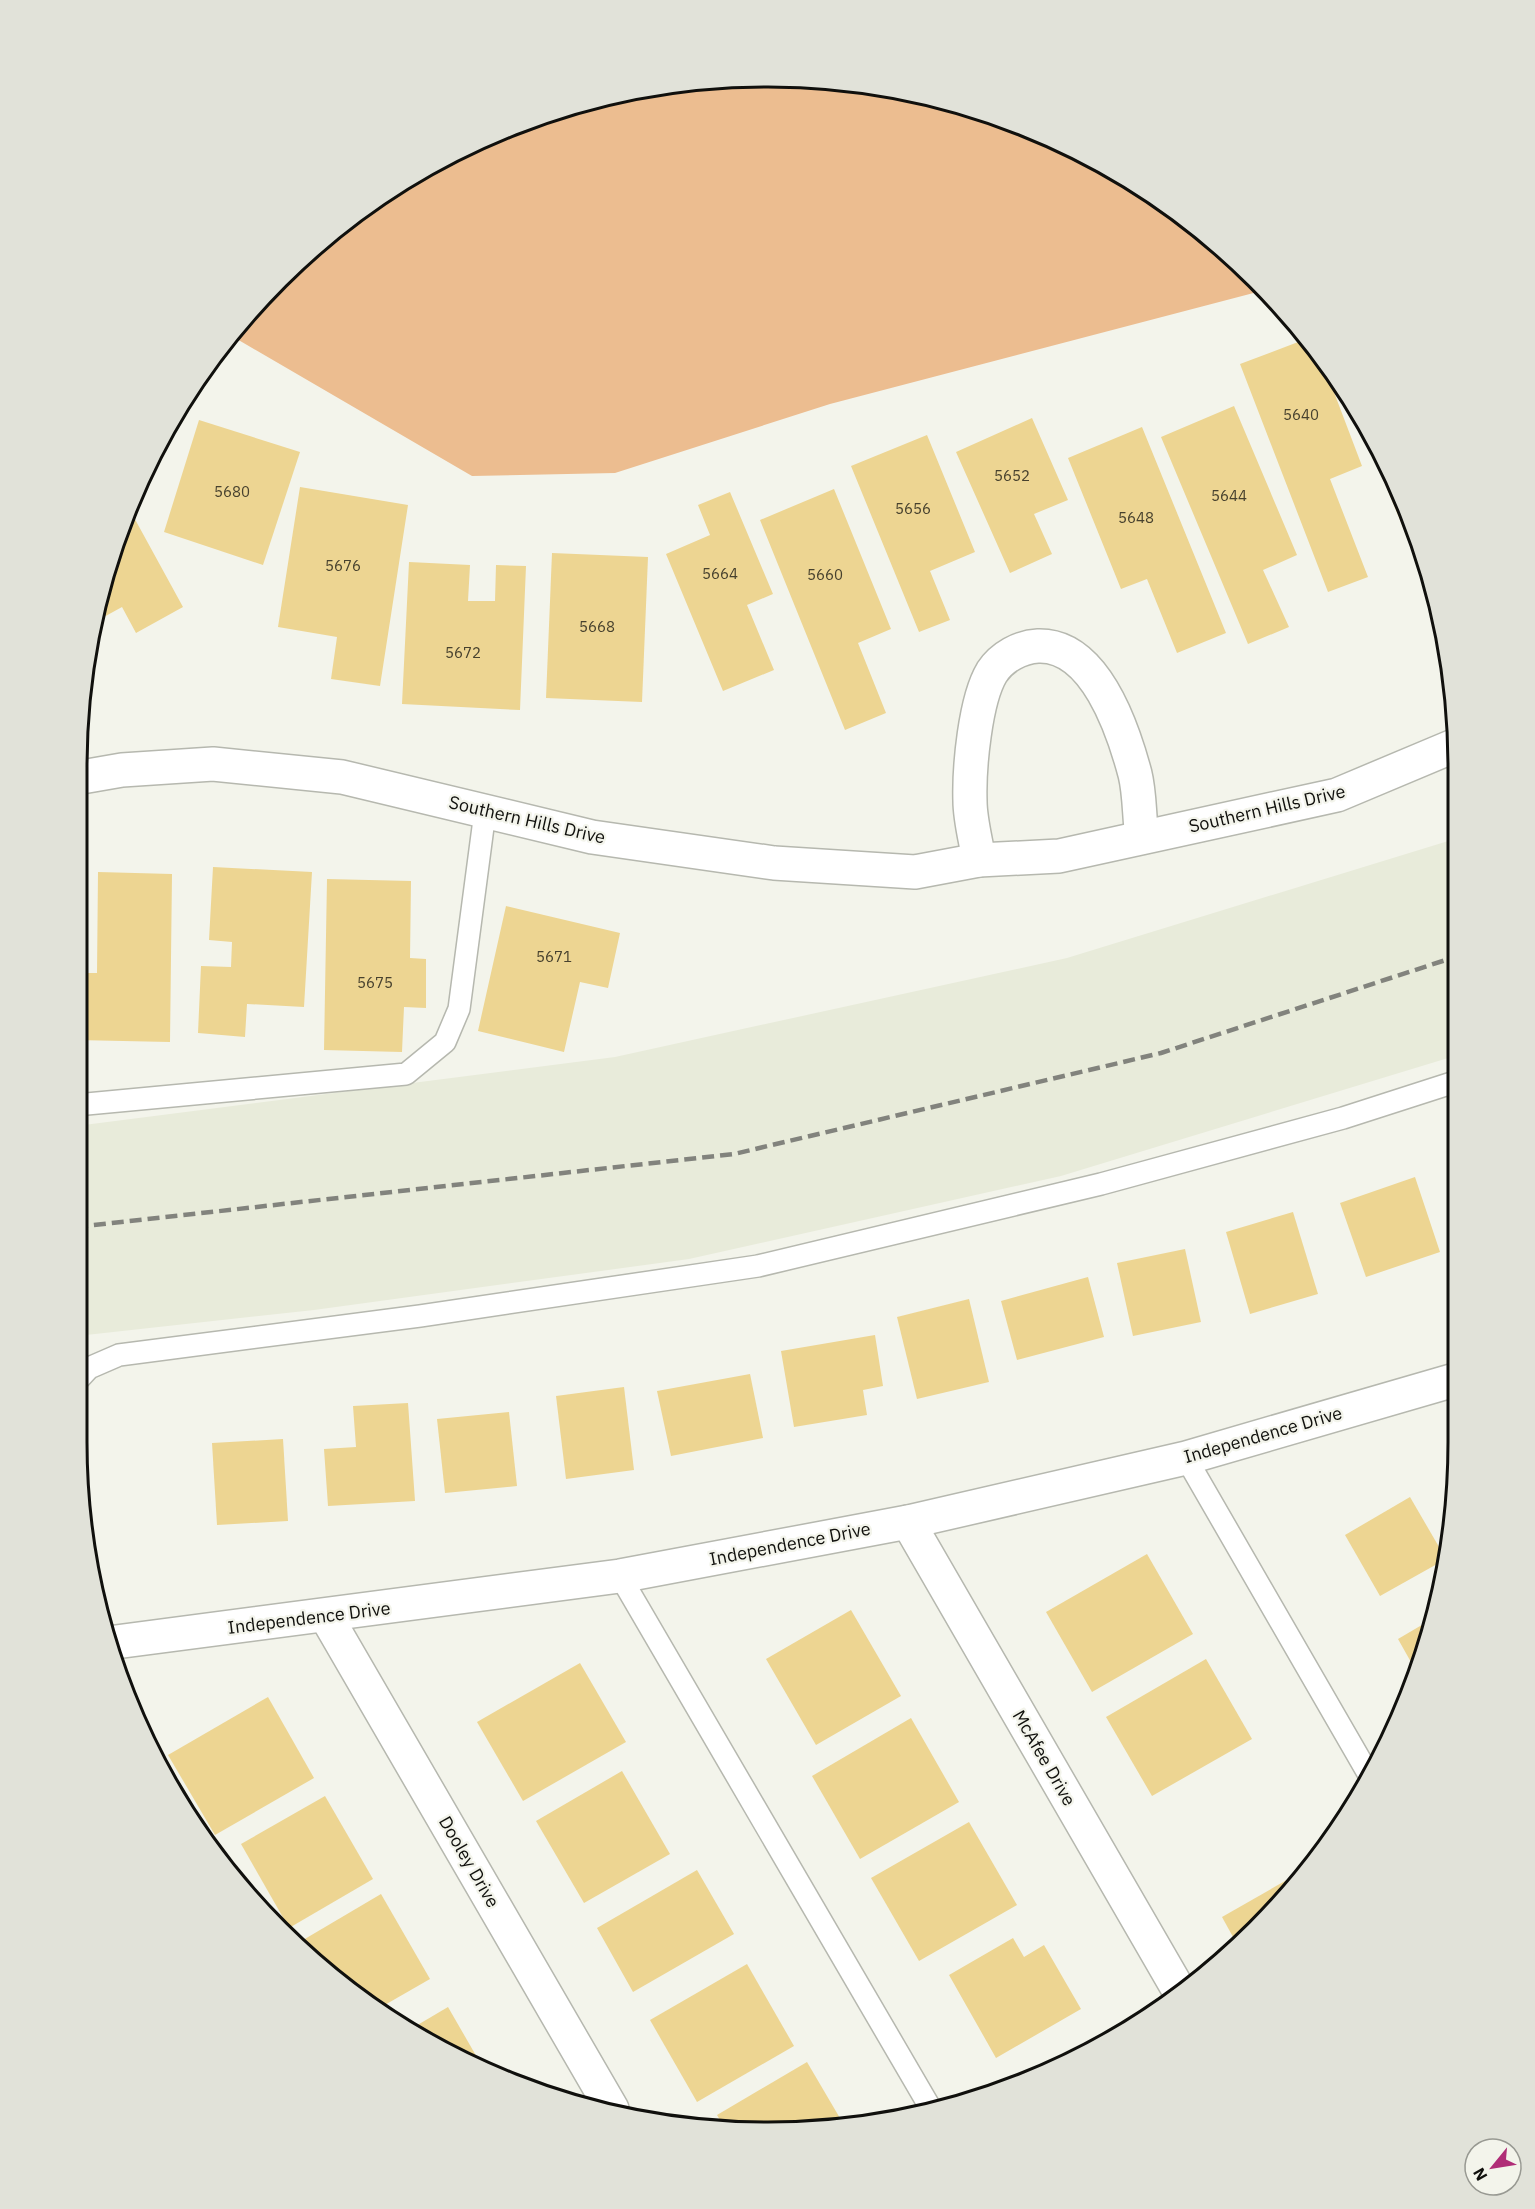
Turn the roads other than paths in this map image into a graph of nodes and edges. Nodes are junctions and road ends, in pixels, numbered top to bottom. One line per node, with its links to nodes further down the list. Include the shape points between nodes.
1 (1448, 749): 4 (street, Southern Hills Drive, via 1337,795)
2 (87, 776): 3 (street, Southern Hills Drive, via 213,764 342,777)
3 (485, 812): 5 (street, Southern Hills Drive, via 592,837 774,863 915,872); 7 (lane, via 459,1009 445,1042 406,1074)
4 (1142, 837): 5 (street, Southern Hills Drive, via 1059,856); 5 (street, via 1135,776 1108,703 1088,669 1074,656 1056,647 1036,646 1017,651 1000,662 985,687 976,725 970,803)
5 (979, 860)
6 (1448, 1084): 8 (lane, via 1343,1118 1101,1184 758,1266 119,1355)
7 (87, 1104)
8 (87, 1370)
9 (1448, 1382): 10 (street, Independence Drive)
10 (1186, 1458): 11 (street, Independence Drive); 15 (lane)
11 (908, 1522): 12 (street, Independence Drive); 16 (street, McAfee Drive)
12 (620, 1576): 13 (street, Independence Drive); 18 (lane)
13 (327, 1616): 14 (street, Independence Drive); 17 (street, Dooley Drive)
14 (117, 1642)
15 (1365, 1767)
16 (1176, 1985)
17 (609, 2103)
18 (927, 2103)

